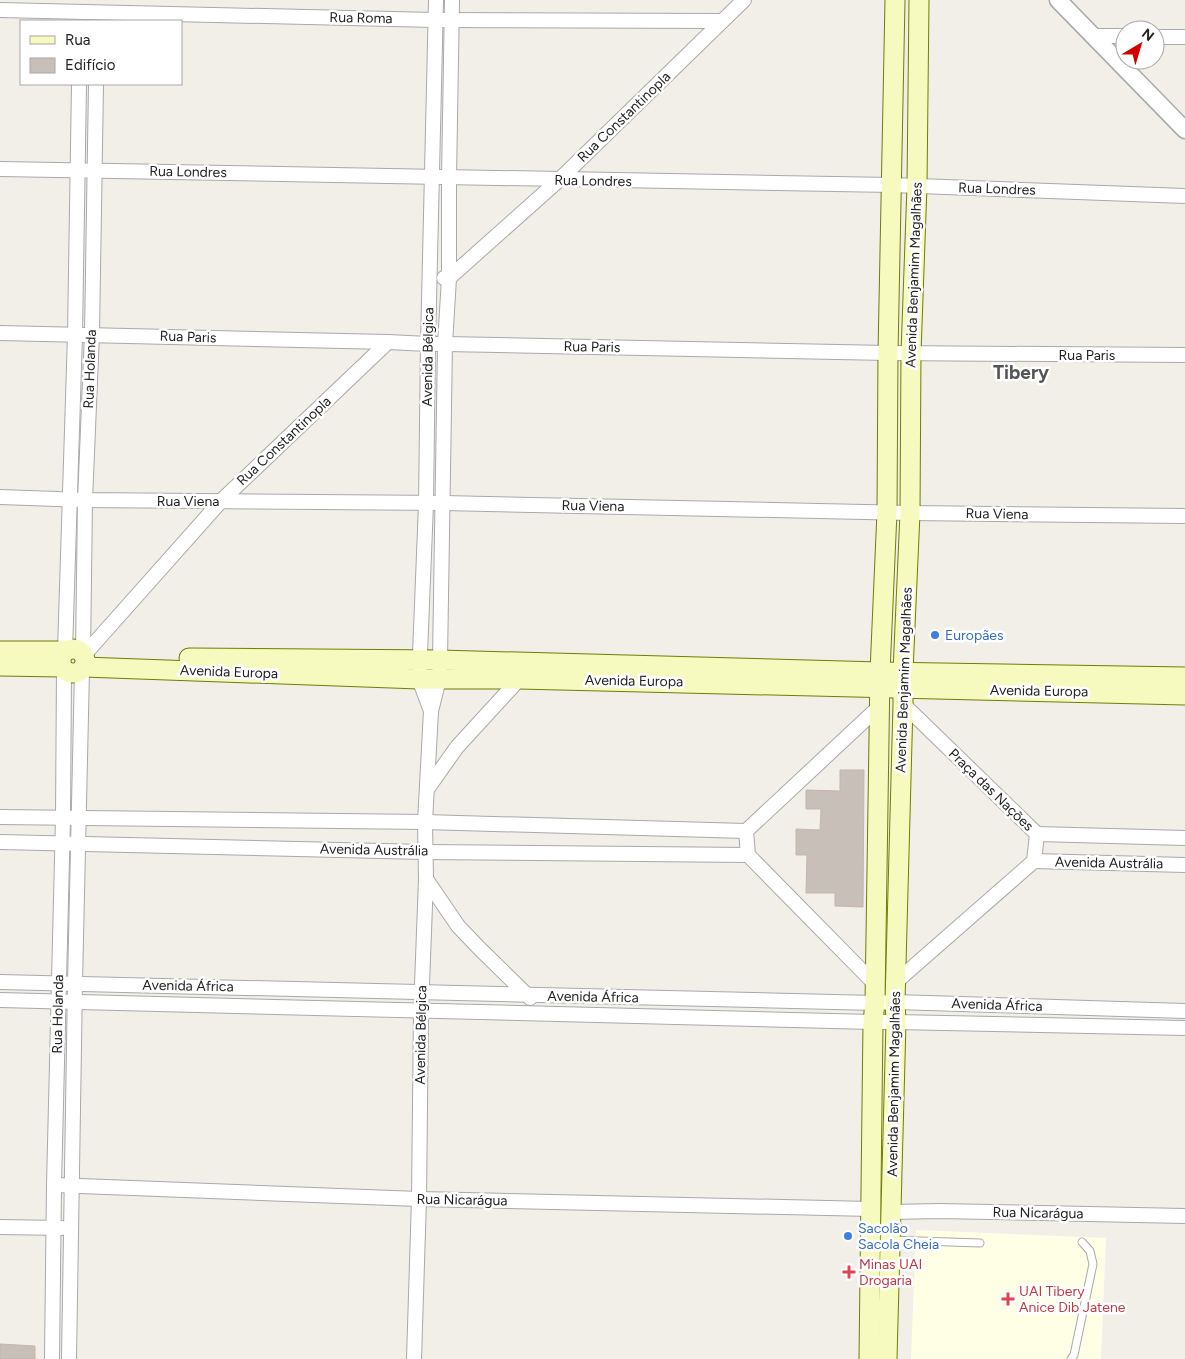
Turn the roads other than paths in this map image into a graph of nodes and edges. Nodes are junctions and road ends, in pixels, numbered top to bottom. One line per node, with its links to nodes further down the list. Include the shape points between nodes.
1 (436, 0): 10 (street, Avenida Bélgica)
2 (452, 0): 11 (street, Avenida Bélgica)
3 (744, 0): 12 (street, Rua Constantinopla)
4 (895, 0): 26 (main road, Avenida Benjamim Magalhães)
5 (919, 0): 27 (main road, Avenida Benjamim Magalhães)
6 (1058, 0): 13 (street)
7 (0, 10): 8 (street, Rua Roma)
8 (81, 11): 9 (street, Rua Roma)
9 (98, 11): 10 (street, Rua Roma)
10 (435, 20): 11 (street, Rua Roma); 23 (street, Avenida Bélgica)
11 (452, 20): 12 (street, Rua Roma); 24 (street, Avenida Bélgica)
12 (722, 21): 25 (street, Rua Constantinopla)
13 (1093, 36): 14 (street); 19 (street)
14 (1115, 36)
15 (1165, 37): 16 (street)
16 (1185, 37)
17 (79, 85): 22 (street, Rua Holanda)
18 (96, 85): 21 (street, Rua Holanda)
19 (1185, 130)
20 (0, 169): 22 (street, Rua Londres)
21 (95, 170): 22 (street, Rua Londres); 23 (street, Rua Londres); 32 (street, Rua Holanda)
22 (77, 171): 33 (street, Rua Holanda)
23 (432, 178): 24 (street, Rua Londres); 29 (street, Avenida Bélgica)
24 (449, 178): 25 (street, Rua Londres); 30 (street, Avenida Bélgica)
25 (559, 180): 26 (street, Rua Londres); 30 (street, Rua Constantinopla)
26 (892, 186): 27 (street, Rua Londres); 37 (main road, Avenida Benjamim Magalhães)
27 (917, 186): 28 (street, Rua Londres); 38 (main road, Avenida Benjamim Magalhães)
28 (1185, 196)
29 (430, 278): 30 (street); 35 (street, Avenida Bélgica)
30 (449, 278): 36 (street, Avenida Bélgica)
31 (0, 333): 33 (street, Rua Paris)
32 (92, 334): 33 (street, Rua Paris); 34 (street, Rua Paris); 42 (street, Rua Holanda)
33 (75, 335): 41 (street, Rua Holanda)
34 (388, 342): 35 (street, Rua Paris); 43 (street, Rua Constantinopla)
35 (428, 344): 36 (street, Rua Paris); 45 (street, Avenida Bélgica)
36 (445, 344): 37 (street, Rua Paris); 44 (street, Avenida Bélgica)
37 (888, 353): 38 (street, Rua Paris); 46 (main road, Avenida Benjamim Magalhães)
38 (911, 353): 39 (street, Rua Paris); 47 (main road, Avenida Benjamim Magalhães)
39 (1185, 355)
40 (0, 497): 41 (street, Rua Viena)
41 (70, 499): 42 (street, Rua Viena); 50 (street, Rua Holanda)
42 (85, 500): 43 (street, Rua Viena); 50 (street, Rua Holanda)
43 (221, 501): 45 (street, Rua Viena); 50 (street, Rua Constantinopla)
44 (443, 503): 45 (street, Rua Viena); 46 (street, Rua Viena); 52 (street, Avenida Bélgica)
45 (426, 504): 51 (street, Avenida Bélgica)
46 (887, 512): 47 (street, Rua Viena); 59 (main road, Avenida Benjamim Magalhães)
47 (910, 513): 48 (street, Rua Viena); 60 (main road, Avenida Benjamim Magalhães)
48 (1185, 516)
49 (0, 651): 50 (main road, Avenida Europa)
50 (75, 660): 51 (main road, Avenida Europa); 54 (main road, Avenida Europa); 56 (main road, Avenida Europa); 67 (street, Rua Holanda); 68 (street, Rua Holanda)
51 (420, 660): 52 (main road, Avenida Europa); 56 (street, Avenida Bélgica)
52 (440, 660): 53 (main road, Avenida Europa); 57 (street, Avenida Bélgica)
53 (538, 663): 58 (street); 59 (main road, Avenida Europa)
54 (0, 666)
55 (1185, 677): 60 (main road, Avenida Europa)
56 (419, 679): 57 (main road, Avenida Europa); 62 (street, Avenida Bélgica)
57 (439, 679): 58 (main road, Avenida Europa); 62 (street, Avenida Bélgica)
58 (519, 679): 59 (main road, Avenida Europa); 63 (street, via 457,746)
59 (880, 688): 60 (main road, Avenida Europa); 64 (main road, Avenida Benjamim Magalhães); 70 (street)
60 (903, 688): 61 (main road, Avenida Europa); 65 (main road, Avenida Benjamim Magalhães); 71 (street, Praça das Nações)
61 (1185, 694)
62 (431, 712): 63 (street, Avenida Bélgica)
63 (428, 789): 69 (street, Avenida Bélgica)
64 (878, 799): 65 (main road); 83 (main road, Avenida Benjamim Magalhães)
65 (900, 801): 81 (main road, Avenida Benjamim Magalhães)
66 (0, 817): 67 (street, Avenida Austrália)
67 (63, 818): 68 (street, Avenida Austrália); 74 (street, Rua Holanda)
68 (78, 819): 69 (street, Avenida Austrália); 75 (street, Rua Holanda)
69 (425, 822): 70 (street, Avenida Austrália); 76 (street, Avenida Bélgica)
70 (746, 830): 77 (street)
71 (1037, 834): 72 (street, Avenida Austrália); 78 (street, Praça das Nações)
72 (1185, 838)
73 (0, 842): 74 (street, Avenida Austrália)
74 (62, 843): 75 (street, Avenida Austrália); 84 (street, Rua Holanda)
75 (78, 844): 76 (street, Avenida Austrália); 85 (street, Rua Holanda)
76 (425, 852): 77 (street, Avenida Austrália); 80 (street, Avenida Bélgica)
77 (748, 855): 83 (street)
78 (1034, 861): 79 (street, Avenida Austrália); 81 (street)
79 (1185, 865)
80 (426, 879): 86 (street, Avenida Bélgica); 87 (street, via 458,926)
81 (897, 981): 92 (main road, Avenida Benjamim Magalhães)
82 (0, 982): 84 (street, Avenida África)
83 (874, 982): 93 (main road, Avenida Benjamim Magalhães)
84 (58, 983): 85 (street, Avenida África); 90 (street, Rua Holanda)
85 (75, 983): 86 (street, Avenida África); 91 (street, Rua Holanda)
86 (422, 992): 87 (street, Avenida África); 95 (street, Avenida Bélgica)
87 (527, 995): 88 (street, Avenida África); 96 (street)
88 (654, 998): 93 (street, Avenida África); 97 (street)
89 (0, 1000): 90 (street, Avenida África)
90 (59, 1002): 91 (street, Avenida África); 101 (street, Rua Holanda)
91 (75, 1002): 95 (street, Avenida África); 102 (street, Rua Holanda)
92 (895, 1002): 93 (street, Avenida África); 94 (street, Avenida África); 99 (main road, Avenida Benjamim Magalhães)
93 (874, 1003): 98 (main road, Avenida Benjamim Magalhães)
94 (1185, 1011)
95 (421, 1012): 96 (street, Avenida África); 103 (street, Avenida Bélgica)
96 (547, 1014): 97 (street, Avenida África)
97 (653, 1017): 98 (street, Avenida África)
98 (873, 1022): 99 (street, Avenida África); 104 (main road, Avenida Benjamim Magalhães)
99 (896, 1022): 100 (street, Avenida África); 105 (main road, Avenida Benjamim Magalhães)
100 (1185, 1028)
101 (54, 1185): 102 (street, Rua Nicarágua); 108 (street, Rua Holanda)
102 (71, 1185): 103 (street, Rua Nicarágua); 109 (street, Rua Holanda)
103 (419, 1199): 104 (street, Rua Nicarágua); 115 (street, Avenida Bélgica)
104 (871, 1209): 116 (main road, Avenida Benjamim Magalhães)
105 (890, 1212): 106 (street, Rua Nicarágua); 110 (main road, Avenida Benjamim Magalhães)
106 (1185, 1216)
107 (0, 1227): 108 (street)
108 (53, 1228): 109 (street); 113 (street, Rua Holanda)
109 (71, 1228): 114 (street, Rua Holanda)
110 (890, 1240): 111 (lane); 117 (main road, Avenida Benjamim Magalhães)
111 (980, 1242)
112 (1082, 1242): 118 (lane, via 1090,1251 1093,1264)
113 (52, 1359)
114 (69, 1359)
115 (414, 1359)
116 (869, 1359)
117 (887, 1359)
118 (1071, 1359)

